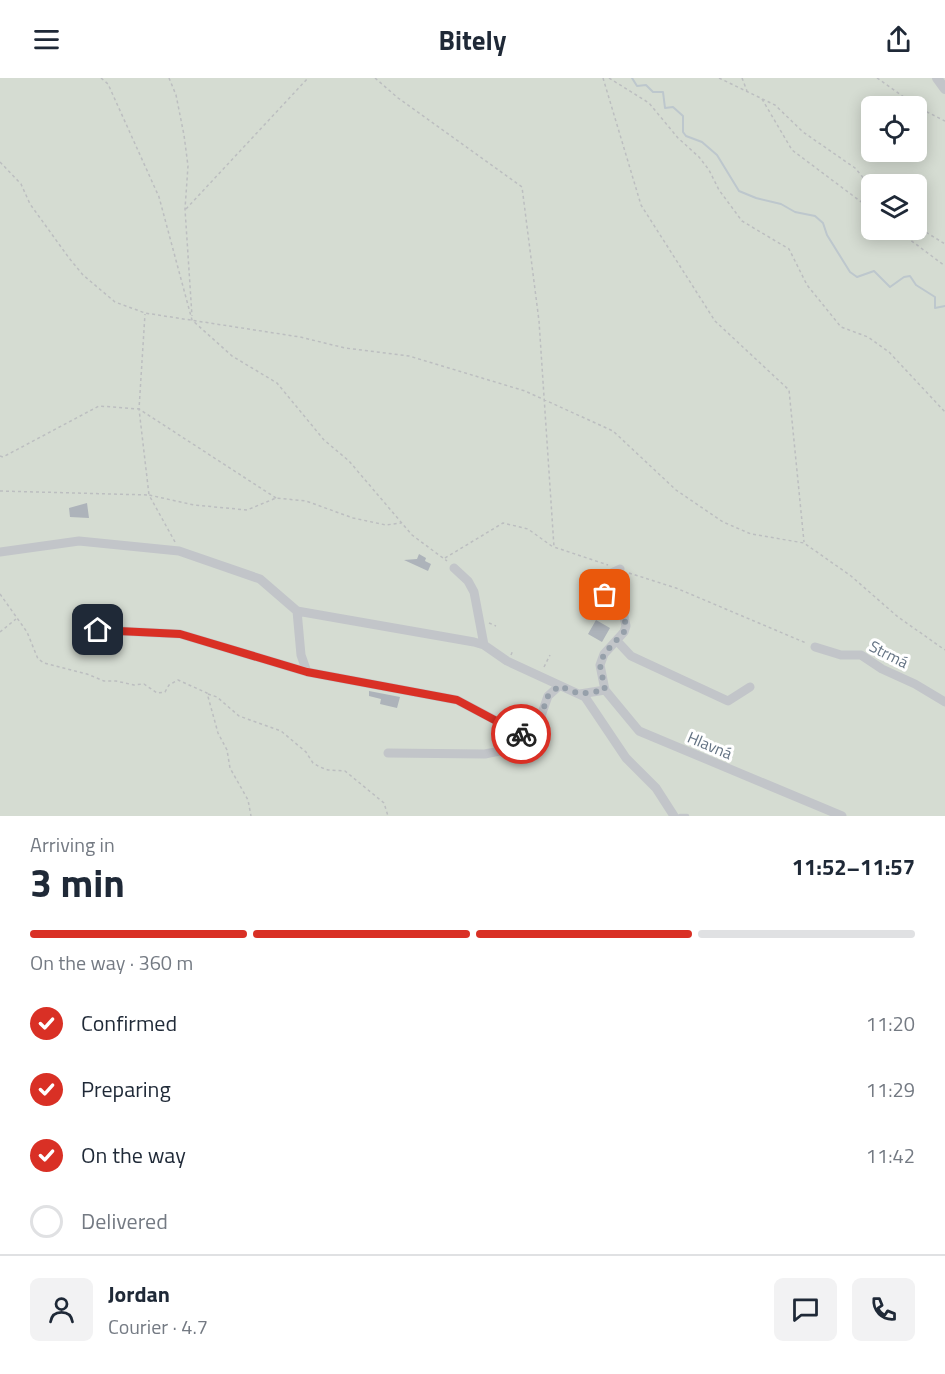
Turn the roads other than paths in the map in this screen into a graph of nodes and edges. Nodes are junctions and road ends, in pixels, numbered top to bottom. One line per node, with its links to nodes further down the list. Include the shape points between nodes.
1 (937, 78): 2 (street)
2 (945, 89)
3 (0, 552): 6 (street, via 79,541 179,550 260,579)
4 (454, 568): 9 (street, via 474,592)
5 (620, 569): 8 (street, via 599,583 600,591 622,607 626,626)
6 (297, 611): 9 (street); 11 (street)
7 (77, 629): 11 (street, via 180,634)
8 (617, 641): 13 (street, via 630,656 728,701); 14 (street, via 604,654 600,665)
9 (484, 645): 12 (street, via 507,661)
10 (815, 647): 16 (street, Strmá, via 841,655 861,655)
11 (307, 672): 17 (street, via 457,700)
12 (559, 686): 15 (street); 17 (street, via 548,696 536,730)
13 (750, 687)
14 (605, 690): 15 (street); 22 (street, Hlavná, via 639,731)
15 (580, 694): 19 (street)
16 (945, 702)
17 (527, 737): 18 (street, via 515,748 485,754)
18 (388, 753)
19 (674, 816)
20 (680, 816): 21 (lane)
21 (687, 816)
22 (842, 816)

